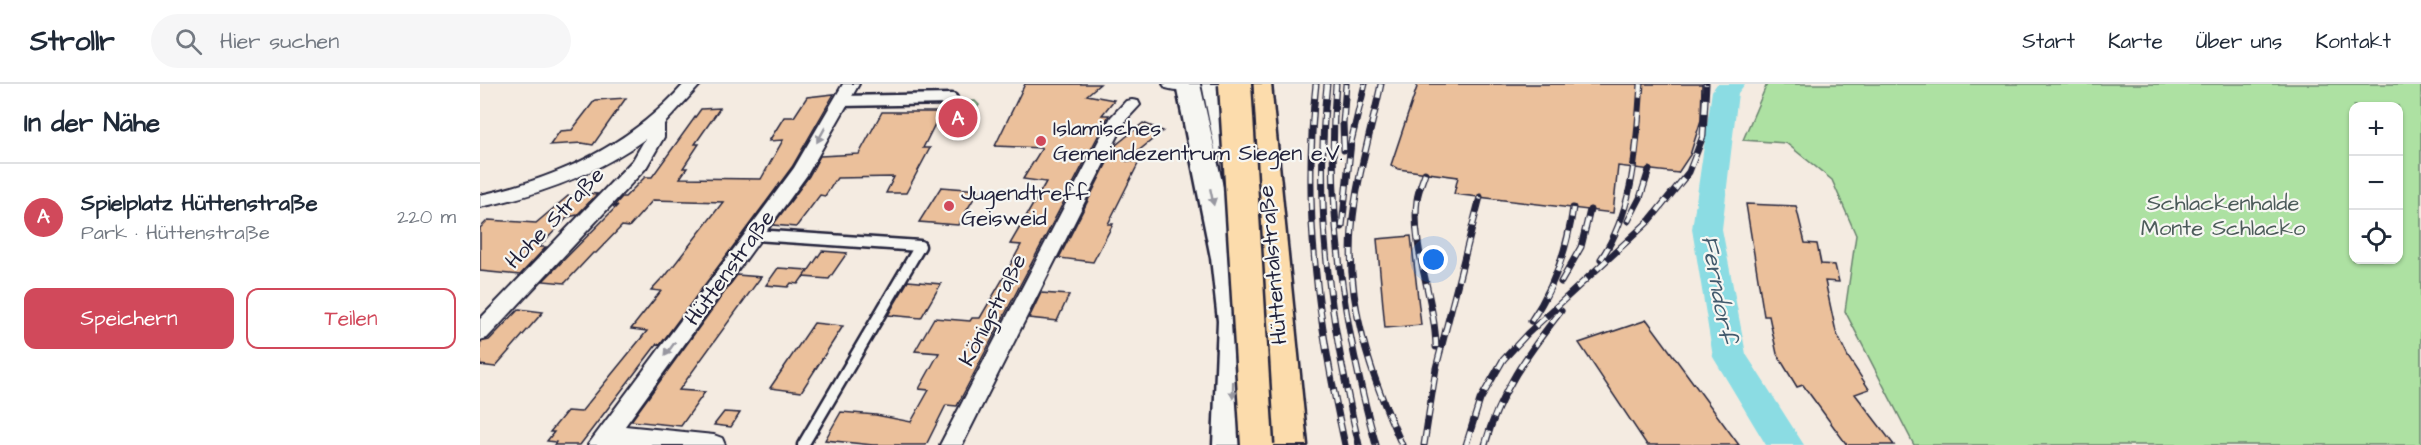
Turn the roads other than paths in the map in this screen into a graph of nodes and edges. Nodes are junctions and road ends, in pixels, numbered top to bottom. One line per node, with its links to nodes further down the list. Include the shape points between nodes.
1 (693, 84): 11 (street)
2 (850, 84): 9 (street, Hüttenstraße)
3 (1173, 84): 4 (street)
4 (1189, 84): 22 (main road, one-way to 22, via 1225,258 1233,321)
5 (1214, 84): 23 (main road, via 1260,318 1263,414)
6 (1235, 84): 23 (highway, Hüttentalstraße, bridge)
7 (1264, 96): 12 (lane); 24 (highway, Hüttentalstraße)
8 (952, 99): 9 (lane)
9 (841, 101): 16 (street, Hüttenstraße, one-way to 16, via 801,171)
10 (1132, 105): 21 (street, Königstraße, via 1119,117)
11 (656, 122): 13 (street); 14 (street, Hohe Straße, via 655,136)
12 (1273, 129)
13 (599, 160): 14 (street, via 620,156); 15 (street, via 539,186)
14 (640, 164): 17 (street, Hohe Straße)
15 (480, 201)
16 (754, 235): 18 (street, Hüttenstraße, one-way to 18); 20 (lane, via 920,246)
17 (480, 332)
18 (603, 439): 19 (street)
19 (714, 445)
20 (803, 445)
21 (951, 445)
22 (1230, 445)
23 (1259, 445)
24 (1288, 445)

